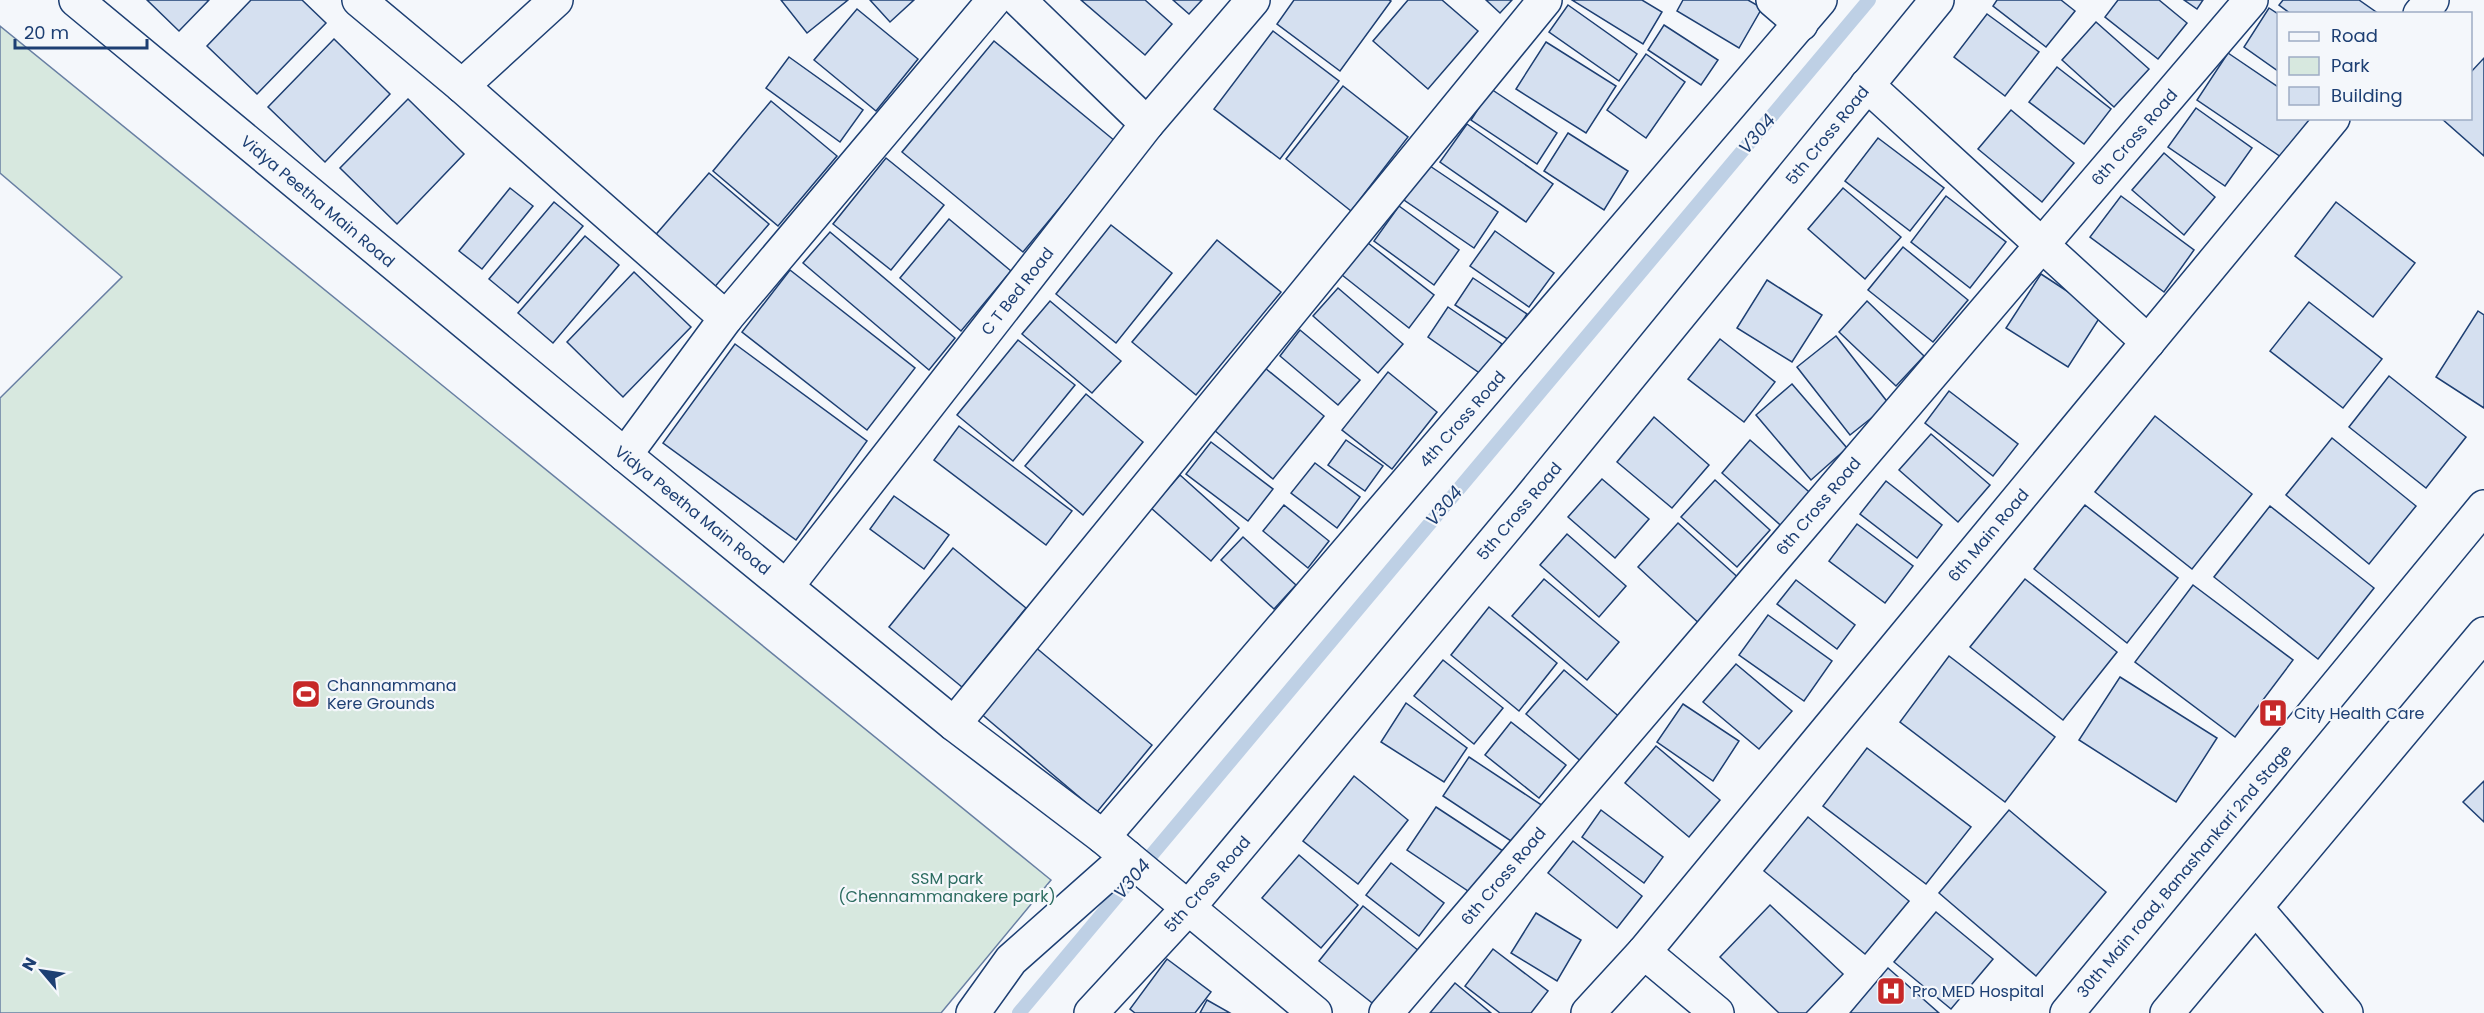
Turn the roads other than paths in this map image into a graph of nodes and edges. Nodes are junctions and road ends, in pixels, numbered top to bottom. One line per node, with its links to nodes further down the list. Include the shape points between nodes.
1 (76, 0): 21 (street, Vidya Peetha Main Road)
2 (359, 0): 15 (street)
3 (556, 0): 15 (street)
4 (994, 0): 19 (street)
5 (1019, 0): 17 (street)
6 (1253, 0): 17 (street, C T Bed Road)
7 (1545, 0): 25 (street)
8 (1773, 0): 12 (street)
9 (1937, 0): 14 (street, 5th Cross Road)
10 (2251, 0): 18 (street, 6th Cross Road)
11 (2432, 0): 13 (street)
12 (1810, 12): 26 (street, 4th Cross Road)
13 (2422, 12)
14 (1868, 85): 18 (street); 27 (street, 5th Cross Road)
15 (462, 86): 19 (street)
16 (2331, 120): 20 (street, 6th Main Road)
17 (1147, 124): 23 (street, C T Bed Road)
18 (2042, 245): 20 (street); 33 (street, 6th Cross Road)
19 (726, 318): 21 (street)
20 (2148, 342): 29 (street, 6th Main Road)
21 (625, 455): 23 (street, Vidya Peetha Main Road)
22 (2484, 507): 36 (street, 30th Main road, Banashankari 2nd Stage)
23 (787, 586): 25 (street, Vidya Peetha Main Road)
24 (2484, 634): 28 (street)
25 (954, 724): 26 (street, Vidya Peetha Main Road)
26 (1120, 851): 27 (street, Vidya Peetha Main Road); 31 (street, 4th Cross Road, via 1011,960)
27 (1188, 908): 30 (street, Vidya Peetha Main Road); 32 (street, 5th Cross Road)
28 (2256, 908): 37 (street); 38 (street)
29 (1644, 952): 34 (street); 35 (street)
30 (1300, 1008)
31 (973, 1013)
32 (1091, 1013)
33 (1386, 1013)
34 (1588, 1013)
35 (1717, 1013)
36 (2067, 1013)
37 (2167, 1013)
38 (2346, 1013)

